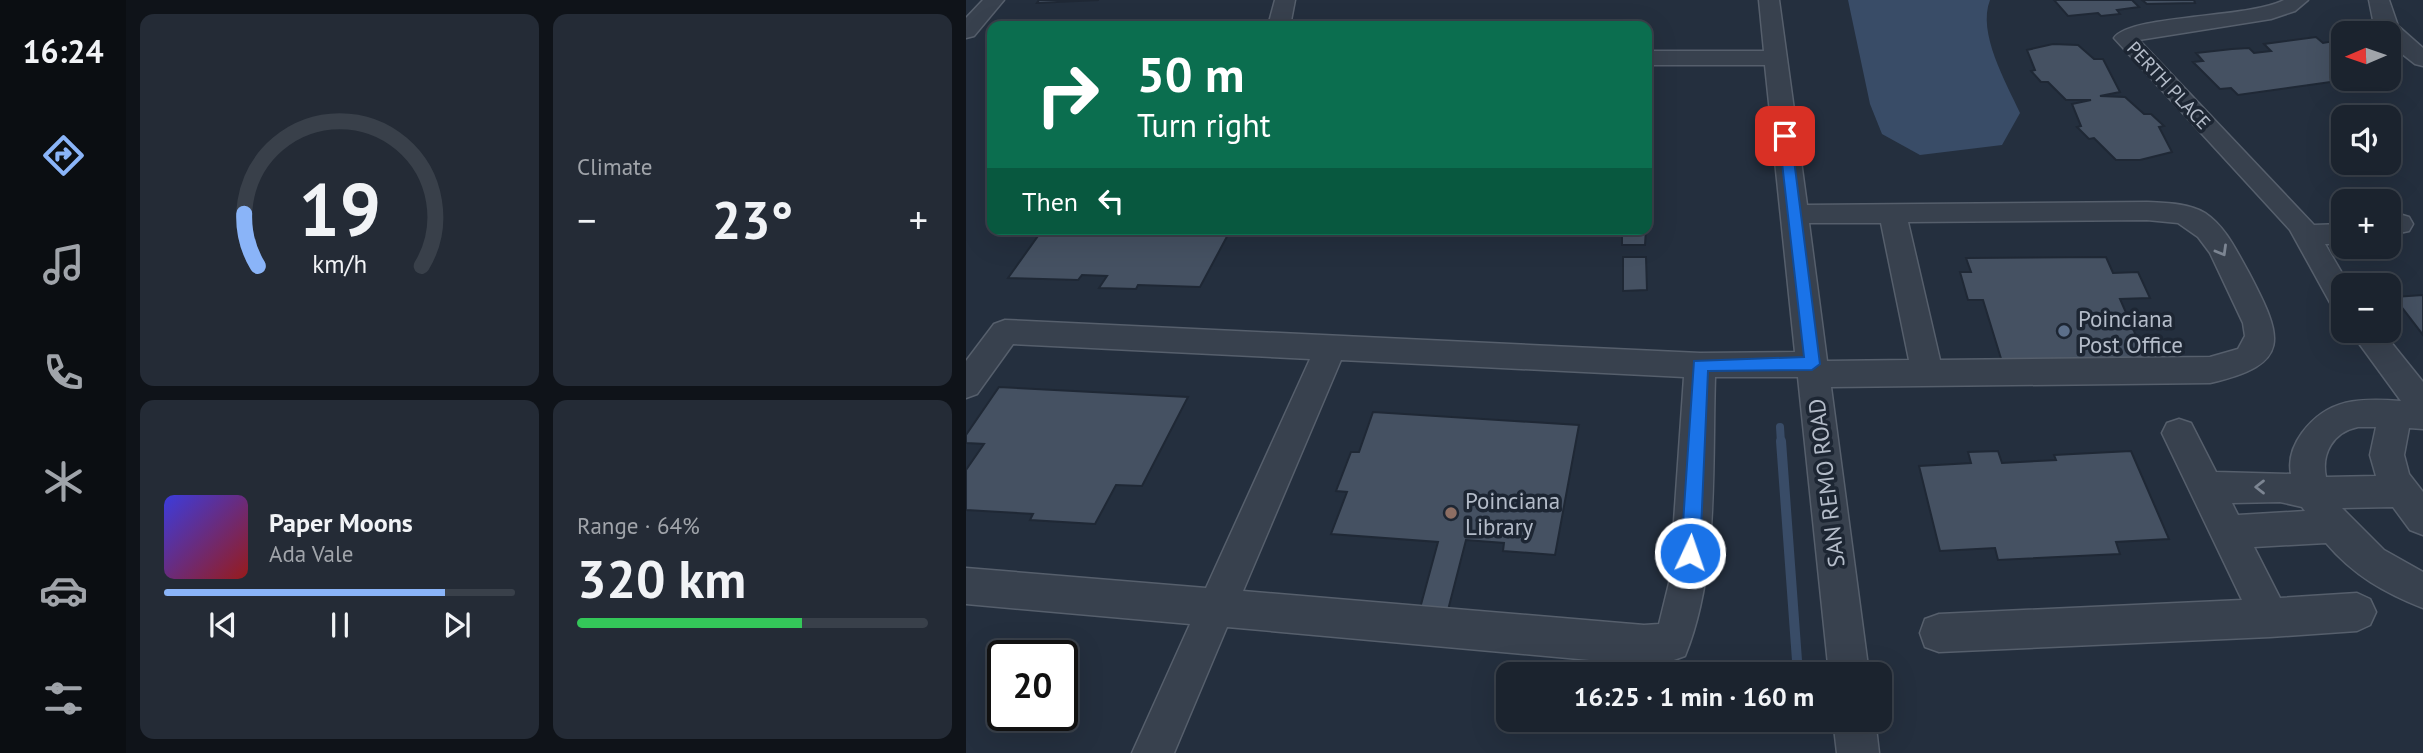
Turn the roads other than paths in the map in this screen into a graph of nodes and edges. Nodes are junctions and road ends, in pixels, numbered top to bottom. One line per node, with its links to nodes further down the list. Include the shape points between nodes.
1 (994, 0): 8 (street)
2 (1285, 0): 7 (street)
3 (1769, 0): 10 (street, SAN REMO ROAD)
4 (2298, 0): 6 (street, PERTH PLACE, via 2292,7)
5 (2379, 0): 11 (street, via 2391,34)
6 (2268, 6): 15 (street, PERTH PLACE, via 2139,31 2124,38)
7 (1280, 21)
8 (966, 31)
9 (1652, 58): 10 (street)
10 (1776, 58): 13 (street, SAN REMO ROAD)
11 (2423, 59)
12 (1892, 213): 13 (street); 21 (street); 21 (street, one-way to 21, via 2170,212 2194,219 2212,235 2260,323 2262,338 2246,361 2229,368)
13 (1794, 214): 20 (street, SAN REMO ROAD)
14 (2331, 234): 15 (street)
15 (2306, 235): 16 (street, PERTH PLACE)
16 (2331, 279)
17 (2372, 343): 23 (street)
18 (1331, 347): 19 (street); 22 (street, via 1005,332); 33 (street)
19 (1700, 365): 20 (street); 33 (street, via 1689,579 1671,642 1644,645)
20 (1813, 369): 21 (street); 37 (street, SAN REMO ROAD)
21 (1927, 373)
22 (966, 386)
23 (2414, 412): 26 (street, via 2387,455); 27 (street, via 2348,415 2334,420 2312,440 2307,455)
24 (2179, 433): 25 (street)
25 (2206, 488): 27 (street, one-way to 25, via 2280,487); 30 (street)
26 (2401, 491): 27 (street); 28 (street)
27 (2314, 493): 29 (street)
28 (2423, 519)
29 (2333, 526): 30 (street); 32 (street, via 2370,562)
30 (2227, 532): 35 (street)
31 (966, 586): 33 (street)
32 (2423, 590)
33 (1220, 606): 39 (street)
34 (2357, 612): 35 (street)
35 (2270, 618): 36 (street)
36 (1939, 633)
37 (1848, 662)
38 (1856, 732): 40 (street)
39 (1153, 753)
40 (1858, 753)

